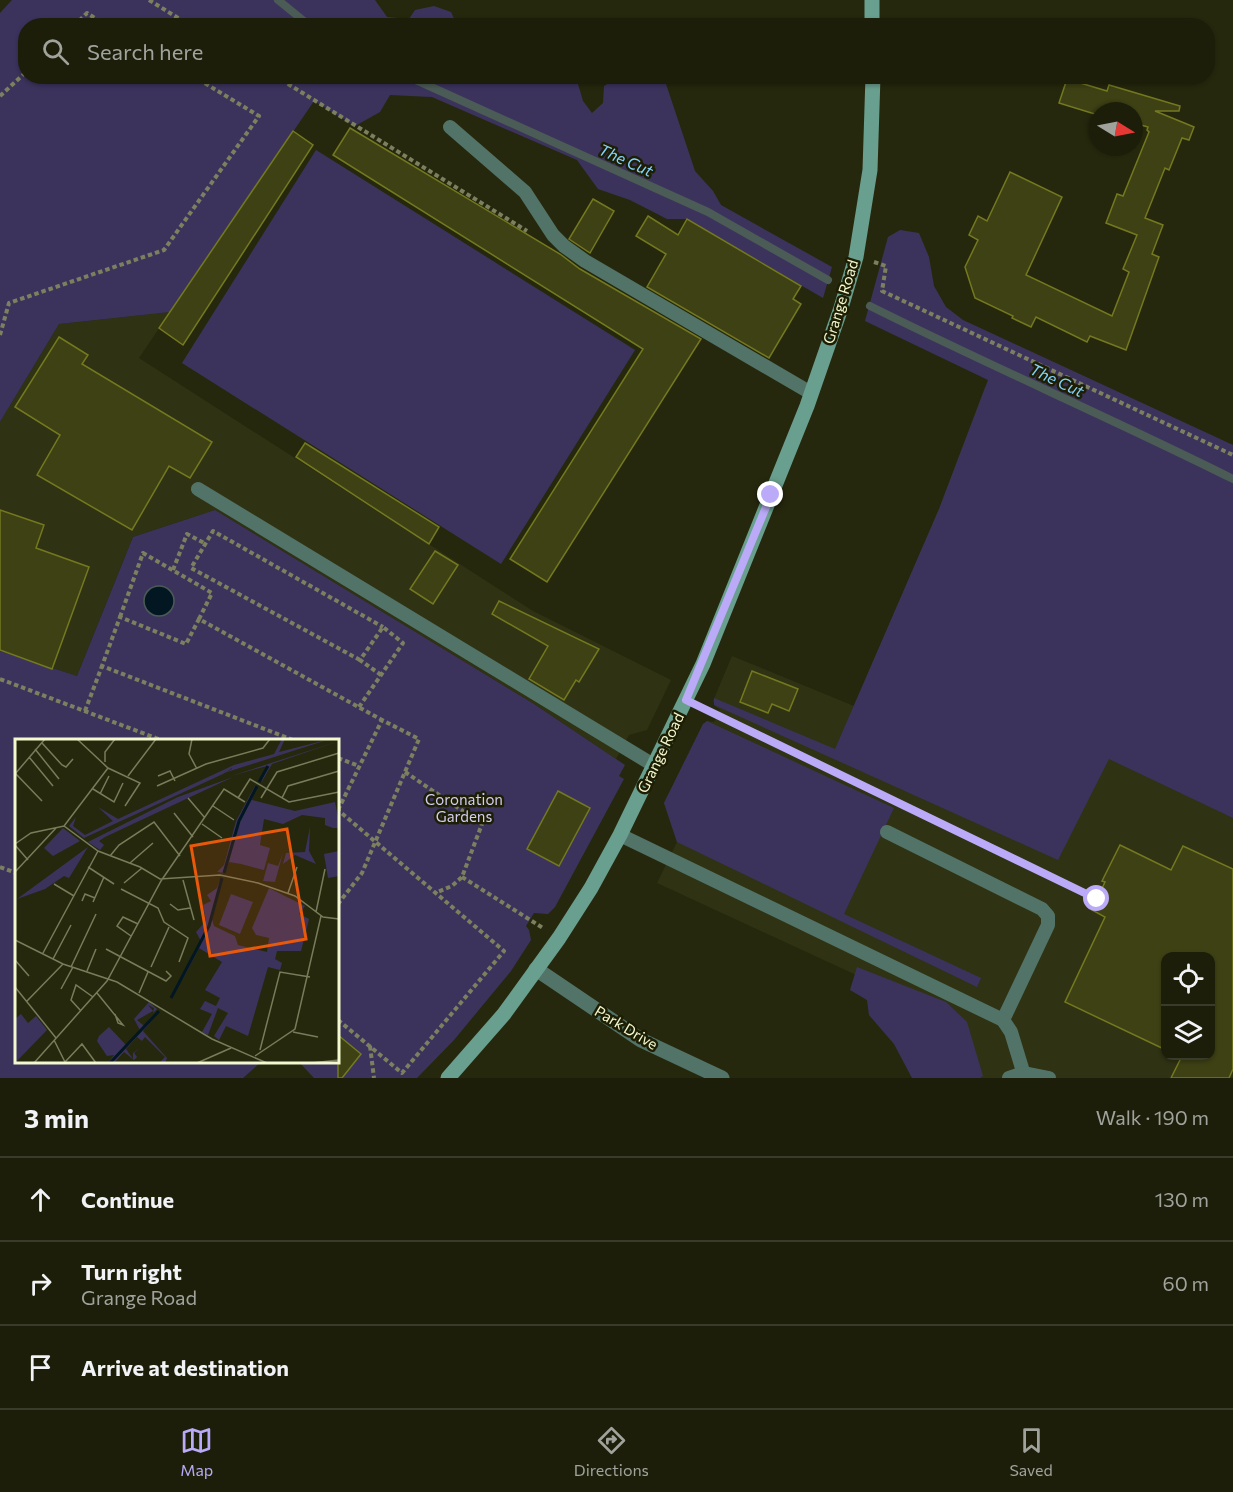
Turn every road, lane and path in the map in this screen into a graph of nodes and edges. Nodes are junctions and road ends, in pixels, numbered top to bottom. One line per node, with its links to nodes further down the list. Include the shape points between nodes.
1 (149, 0): 5 (path)
2 (872, 0): 6 (main road)
3 (82, 18): 4 (path, via 87,13)
4 (95, 18)
5 (178, 18)
6 (872, 18)
7 (18, 79): 10 (path)
8 (206, 84): 13 (path, via 259,116 164,250 9,303)
9 (873, 84): 12 (main road, Grange Road, via 870,170)
10 (0, 96)
11 (450, 127): 14 (lane, via 525,192 564,246)
12 (856, 257): 14 (main road, Grange Road); 15 (path, via 886,266 882,291)
13 (0, 335)
14 (811, 393): 26 (main road, Grange Road)
15 (1233, 455)
16 (198, 489): 34 (lane)
17 (206, 544): 18 (path, via 187,534); 21 (path, via 213,531); 22 (path, via 190,568)
18 (173, 570): 19 (path, via 143,553); 20 (path, via 212,594)
19 (120, 617): 20 (path, via 186,644); 23 (path)
20 (199, 619): 27 (path)
21 (383, 627): 22 (path); 24 (path, via 403,643)
22 (360, 660): 24 (path)
23 (102, 666): 28 (path); 31 (path)
24 (381, 675): 27 (path)
25 (0, 679): 28 (path)
26 (686, 700): 34 (main road, Grange Road); 45 (path)
27 (359, 707): 29 (path)
28 (85, 711): 30 (path)
29 (382, 720): 33 (path); 35 (path, via 419,739)
30 (156, 739)
31 (288, 739)
32 (339, 758): 33 (path)
33 (359, 766): 36 (path)
34 (655, 766): 39 (main road, Grange Road)
35 (405, 772): 40 (path); 43 (path, via 482,824)
36 (339, 808)
37 (339, 811): 40 (path)
38 (887, 832): 49 (lane, via 1042,909 1048,916 1048,925)
39 (620, 835): 47 (main road, Grange Road); 49 (lane)
40 (375, 840): 44 (path); 46 (path, via 362,873)
41 (0, 867): 42 (path)
42 (15, 873)
43 (462, 877): 44 (path); 47 (path)
44 (435, 893): 51 (path, via 504,951 402,1073)
45 (1097, 899)
46 (339, 902)
47 (559, 938): 48 (main road, Grange Road)
48 (536, 969): 54 (main road, Grange Road, via 490,1032); 55 (street, Park Drive, via 641,1040)
49 (1003, 1020): 52 (lane, via 1011,1032)
50 (339, 1021): 51 (path)
51 (370, 1046): 53 (path)
52 (1024, 1076): 56 (lane); 57 (lane)
53 (374, 1078)
54 (448, 1078)
55 (722, 1078)
56 (1009, 1078)
57 (1049, 1078)

